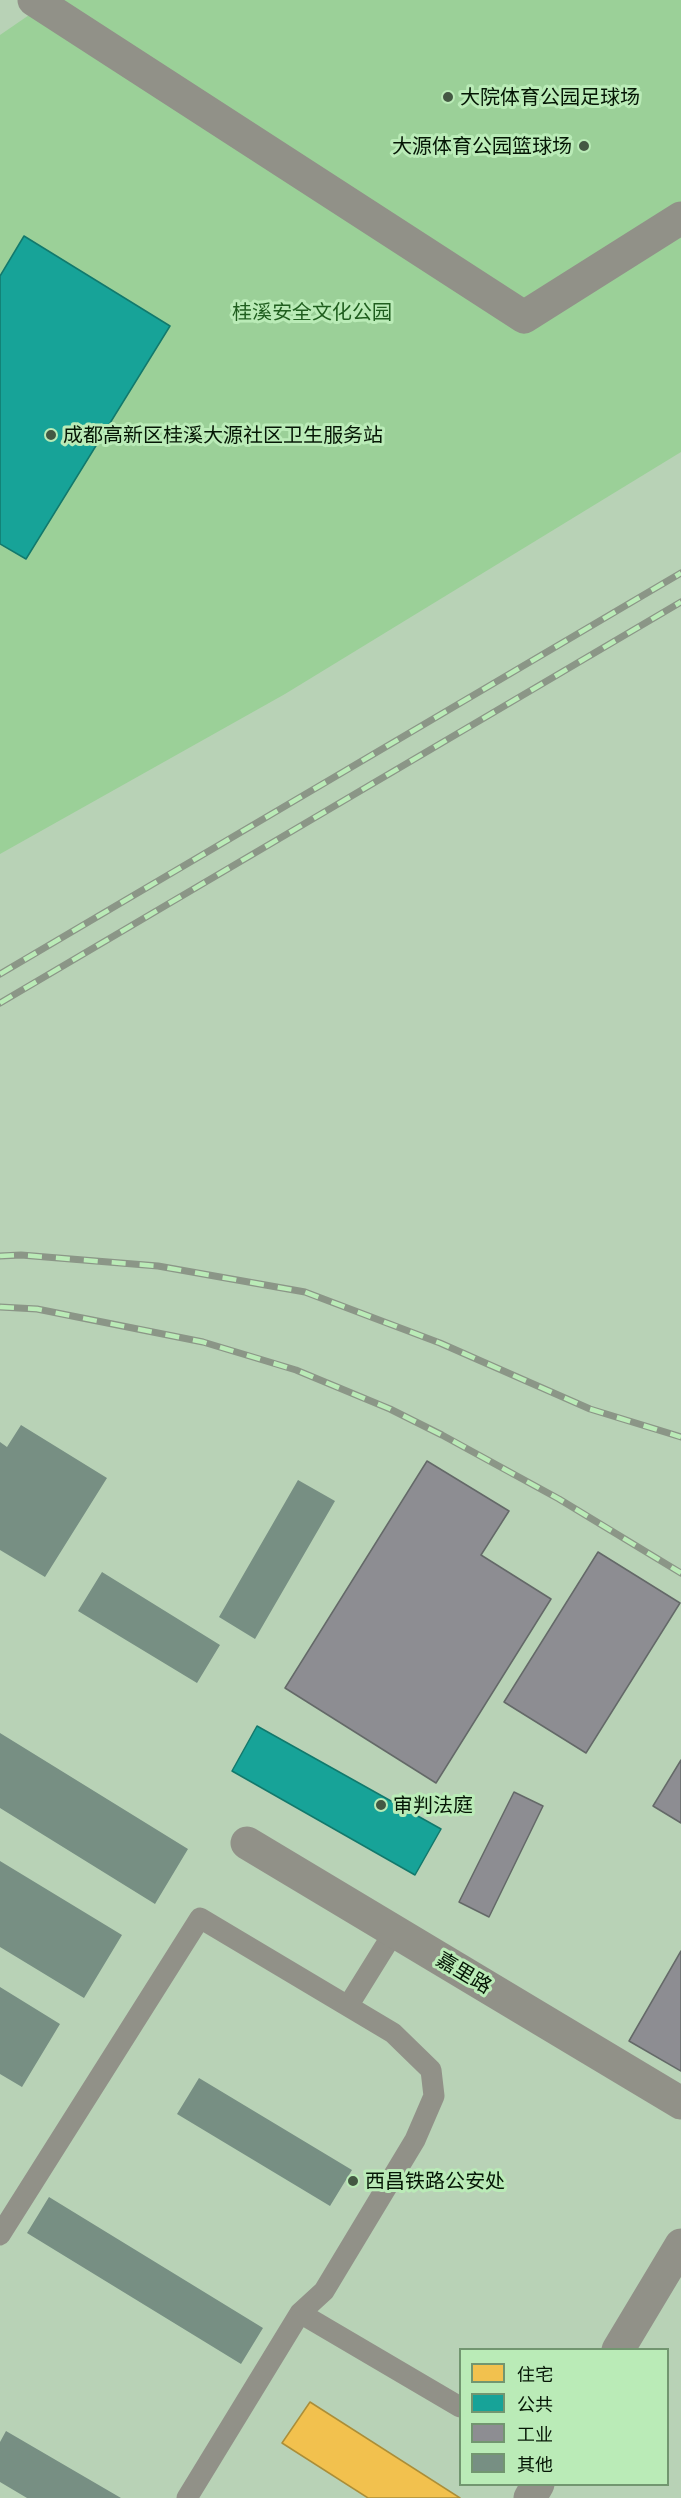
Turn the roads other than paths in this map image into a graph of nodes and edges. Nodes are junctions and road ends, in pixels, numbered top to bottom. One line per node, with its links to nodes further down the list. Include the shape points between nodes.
1 (34, 0): 2 (street, via 524,317)
2 (681, 218)
3 (247, 1843): 4 (street, 嘉里路)
4 (394, 1932): 5 (lane); 6 (street, 嘉里路)
5 (348, 2006): 7 (lane, via 200,1918); 9 (lane, via 393,2033 431,2070 434,2096 415,2140 324,2291)
6 (681, 2103)
7 (0, 2235)
8 (681, 2245): 10 (street)
9 (300, 2313): 11 (lane); 12 (lane)
10 (619, 2348)
11 (459, 2406)
12 (187, 2498)

